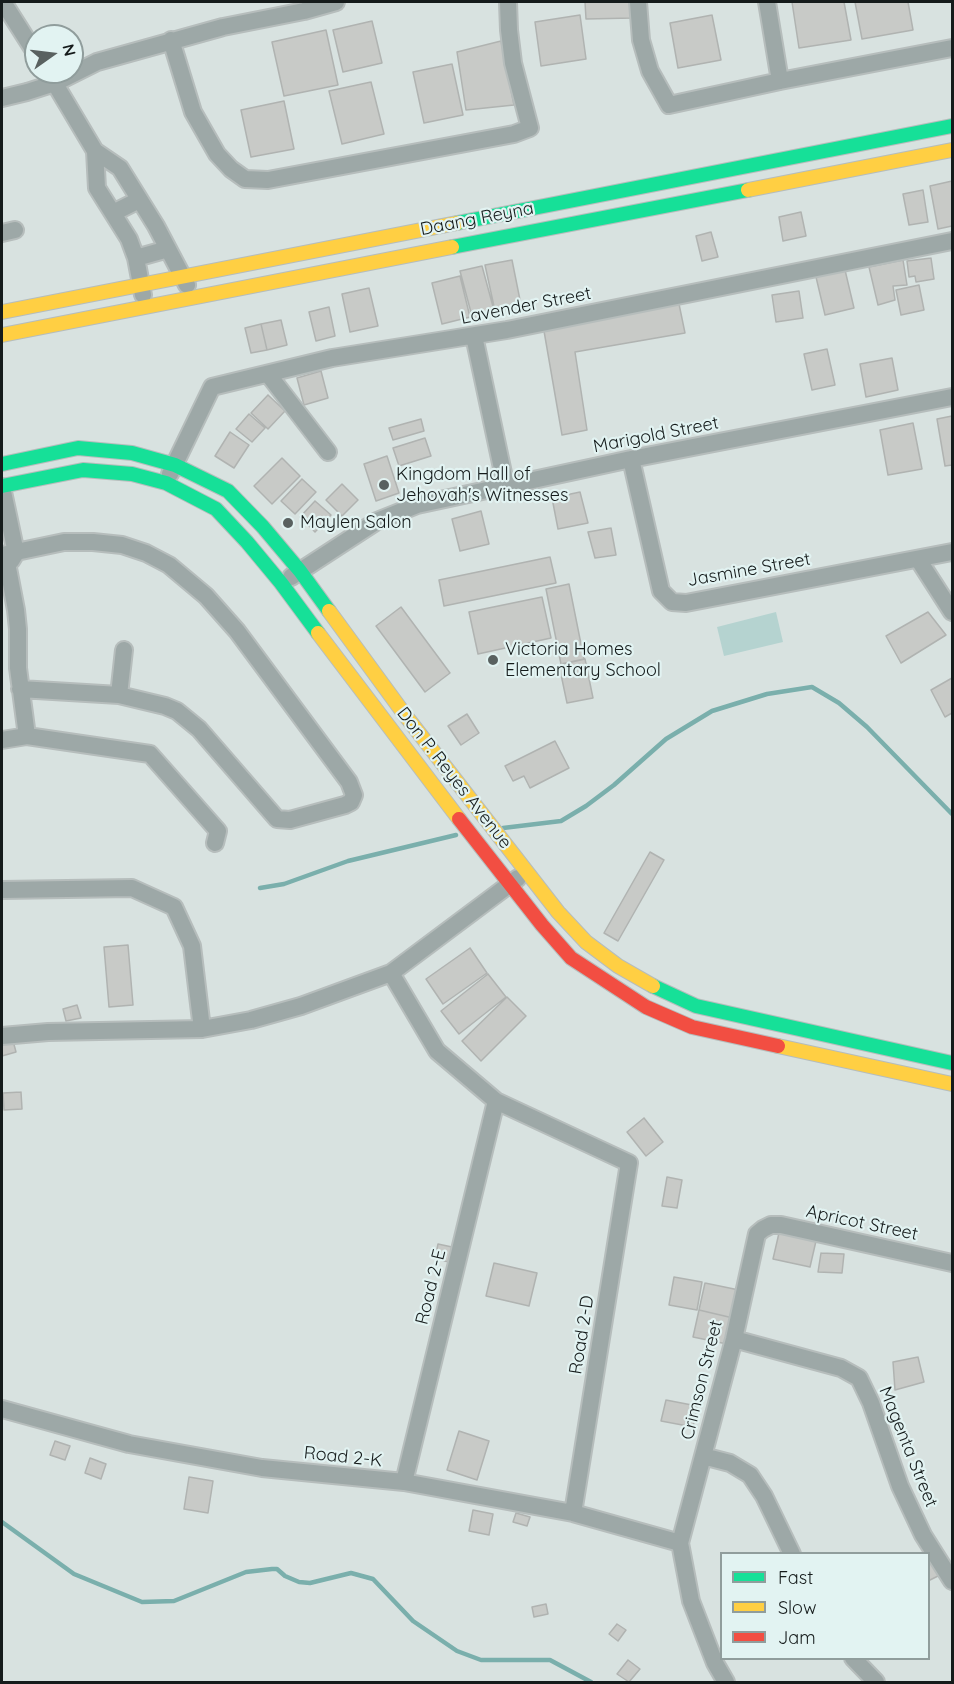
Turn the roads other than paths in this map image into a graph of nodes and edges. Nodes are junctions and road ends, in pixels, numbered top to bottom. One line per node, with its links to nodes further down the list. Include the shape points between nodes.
1 (3, 2): 6 (street)
2 (336, 2): 7 (street)
3 (508, 2): 7 (street, via 513,63 530,128 268,180 245,179 217,154 193,112)
4 (638, 2): 10 (street, via 641,40 650,71 669,105)
5 (767, 2): 10 (street)
6 (24, 35)
7 (171, 40): 9 (street)
8 (952, 48): 10 (street)
9 (84, 66)
10 (780, 81)
11 (40, 84): 13 (street, via 27,92)
12 (55, 84): 16 (street)
13 (2, 98)
14 (952, 126): 22 (street, Daang Reyna)
15 (952, 150): 24 (street, Daang Reyna)
16 (95, 151): 17 (street, via 120,168); 18 (street, via 97,188)
17 (139, 200): 18 (street); 20 (street)
18 (113, 213): 21 (street)
19 (952, 241): 28 (street, Lavender Street)
20 (168, 249): 21 (street); 22 (street)
21 (136, 258): 23 (street)
22 (184, 277): 23 (street, Daang Reyna); 24 (street)
23 (140, 285): 25 (street); 26 (street, Daang Reyna)
24 (192, 298): 25 (street, Daang Reyna)
25 (145, 307): 27 (street, Daang Reyna)
26 (2, 312)
27 (2, 335)
28 (474, 336): 29 (street, Lavender Street, via 333,358); 37 (street)
29 (268, 374): 31 (street); 34 (street, Lavender Street, via 212,387)
30 (952, 397): 32 (street, Marigold Street)
31 (328, 452)
32 (631, 459): 37 (street, Marigold Street); 39 (street, Jasmine Street, via 661,591 672,602 686,603)
33 (2, 464): 34 (street, Don P. Reyes Avenue, via 78,448 132,453)
34 (175, 465): 35 (street, Lavender Street); 41 (street, Don P. Reyes Avenue, via 228,491)
35 (166, 483): 36 (street, Don P. Reyes Avenue, via 132,474 83,470); 42 (street, Don P. Reyes Avenue, via 216,509)
36 (2, 487): 40 (street)
37 (506, 487): 41 (street, Marigold Street, via 396,513)
38 (952, 552): 39 (street)
39 (918, 559): 43 (street)
40 (7, 560): 45 (street, via 18,629); 46 (street, via 64,542 93,542 122,545 169,565 206,596 237,632 349,782 354,795 351,802 290,820 277,819 188,719 165,706)
41 (300, 571): 42 (street, Marigold Street); 50 (street, Don P. Reyes Avenue, via 405,715)
42 (281, 583): 51 (street, Don P. Reyes Avenue)
43 (952, 612)
44 (124, 650): 46 (street)
45 (20, 689): 46 (street); 47 (street)
46 (119, 695)
47 (27, 736): 48 (street); 49 (street, via 150,754 218,831)
48 (2, 740)
49 (215, 843)
50 (527, 871): 51 (street); 56 (street, Don P. Reyes Avenue, via 586,942 618,966 696,1006)
51 (510, 884): 53 (street); 57 (street, Don P. Reyes Avenue, via 571,958 646,1007 692,1027)
52 (2, 890): 54 (street, via 132,888 174,907 192,946)
53 (391, 973): 54 (street, via 301,1006); 58 (street, via 437,1050)
54 (202, 1029): 55 (street)
55 (2, 1036)
56 (952, 1063)
57 (952, 1084)
58 (496, 1101): 64 (street, Road 2-E); 65 (street, Road 2-D, via 629,1163)
59 (763, 1229): 60 (street, Apricot Street, via 781,1225); 61 (street, Crimson Street, via 754,1242)
60 (952, 1263)
61 (734, 1339): 63 (street, Crimson Street); 68 (street, Magenta Street, via 841,1368 859,1378 900,1486 923,1535)
62 (2, 1409): 64 (street, Road 2-K, via 129,1444 261,1468)
63 (703, 1456): 66 (street, Crimson Street); 67 (street, via 730,1463 750,1475)
64 (404, 1482): 65 (street, Road 2-K)
65 (573, 1514): 66 (street, Road 2-K)
66 (680, 1543): 70 (street, via 691,1601)
67 (791, 1552)
68 (952, 1581)
69 (854, 1660): 71 (street)
70 (726, 1683)
71 (876, 1683)

